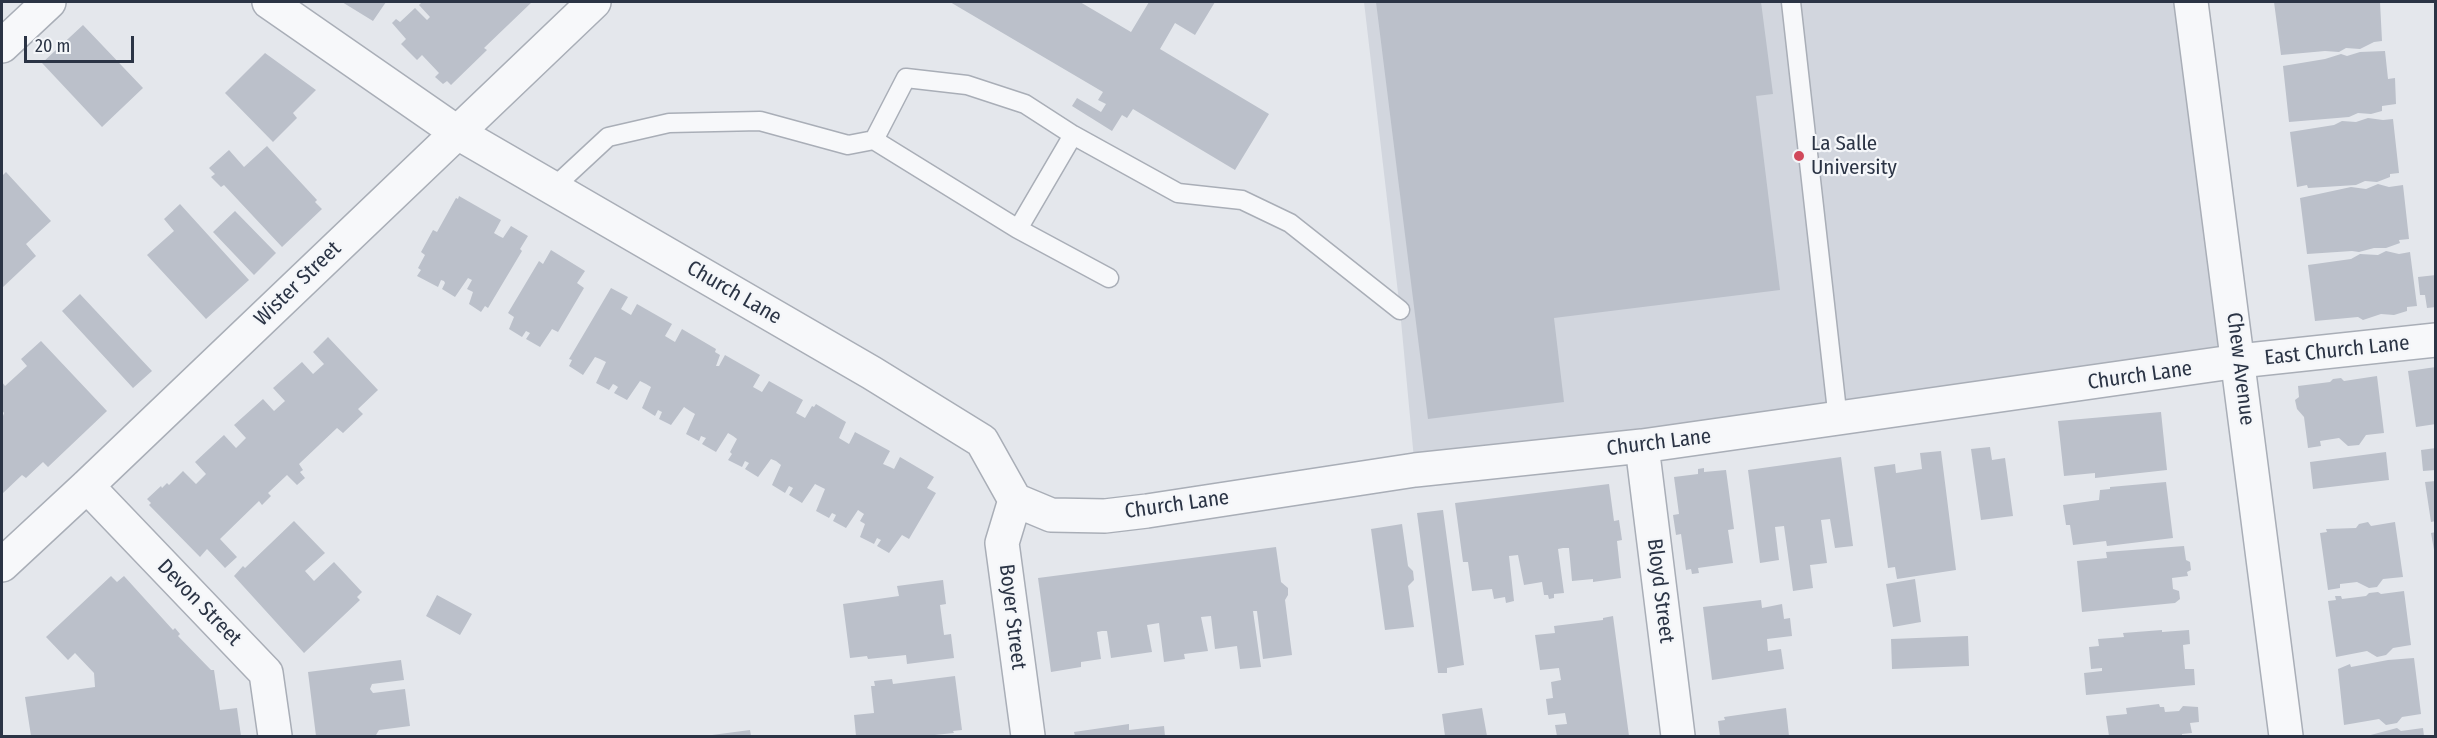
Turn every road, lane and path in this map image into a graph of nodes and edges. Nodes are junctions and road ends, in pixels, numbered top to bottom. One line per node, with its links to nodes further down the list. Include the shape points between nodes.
1 (49, 2): 6 (street)
2 (268, 2): 7 (street, Church Lane)
3 (594, 2): 7 (street, Wister Street)
4 (1791, 2): 16 (lane)
5 (2191, 2): 15 (street, Chew Avenue)
6 (2, 46)
7 (458, 133): 10 (street, Church Lane); 18 (street, Wister Street)
8 (1073, 135): 9 (lane, via 1025,104 967,85 906,78); 11 (lane); 13 (lane, via 1178,193 1242,200 1290,223)
9 (874, 140): 10 (lane, via 848,145 760,121 669,123 608,137); 11 (lane)
10 (554, 188): 19 (street, Church Lane, via 982,441)
11 (1018, 229): 12 (lane)
12 (1109, 278)
13 (1400, 310)
14 (2436, 340): 15 (street, East Church Lane)
15 (2239, 362): 16 (street, Church Lane); 24 (street, Chew Avenue)
16 (1838, 420): 17 (street, Church Lane)
17 (1642, 446): 19 (street, Church Lane, via 1415,470 1105,516 1051,515); 23 (street, Bloyd Street)
18 (87, 486): 20 (street, Wister Street); 21 (street, Devon Street, via 266,673)
19 (1016, 500): 22 (street, Boyer Street, via 1002,543)
20 (2, 565)
21 (274, 736)
22 (1028, 736)
23 (1678, 736)
24 (2286, 736)

